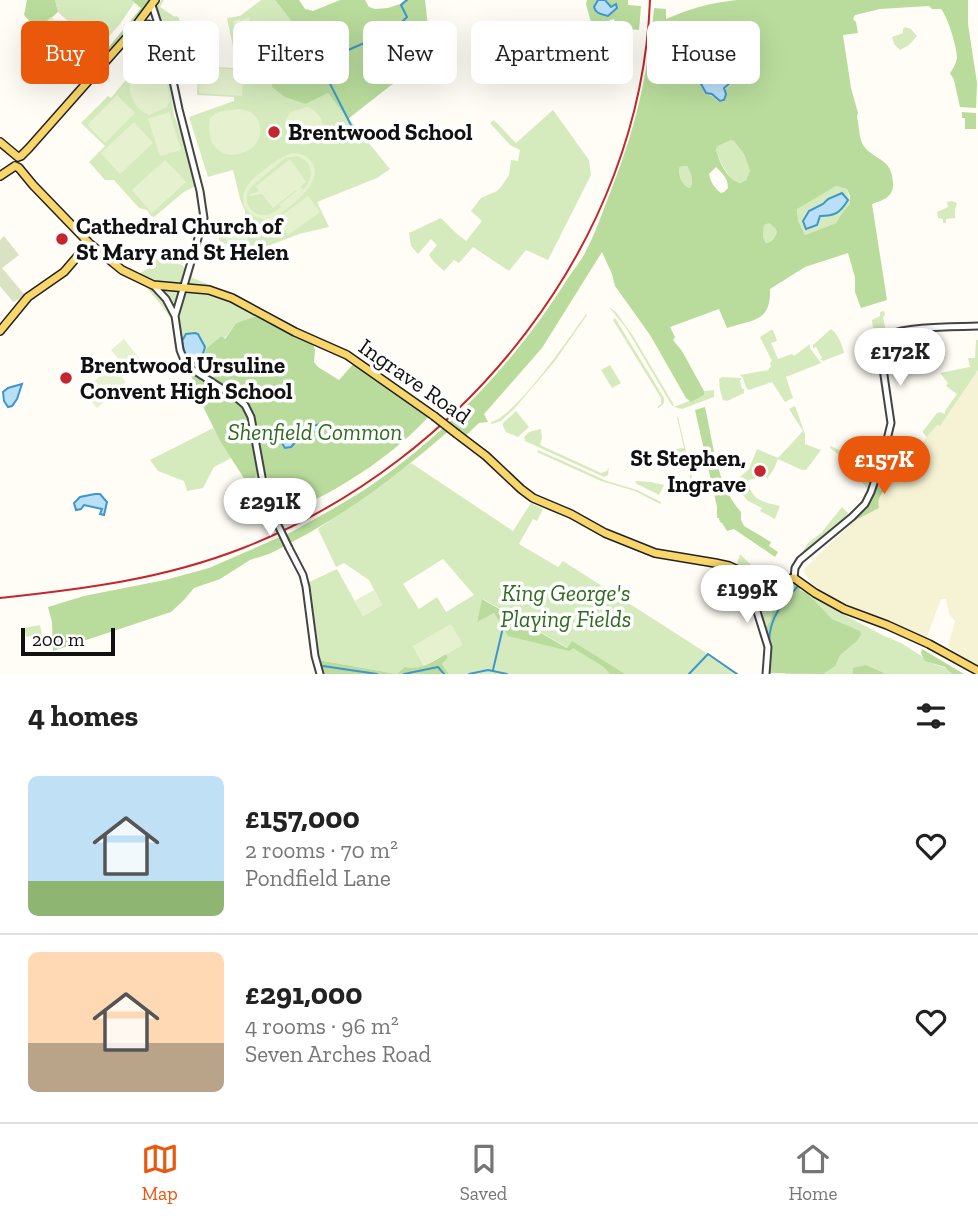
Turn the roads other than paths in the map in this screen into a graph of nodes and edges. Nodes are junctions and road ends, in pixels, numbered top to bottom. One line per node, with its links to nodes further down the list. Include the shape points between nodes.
1 (153, 2): 2 (main road); 3 (street)
2 (140, 21)
3 (157, 21)
4 (123, 42): 7 (main road, via 21,156)
5 (175, 84): 12 (street, via 204,218)
6 (3, 145): 7 (main road, via 12,156)
7 (17, 155): 8 (main road)
8 (15, 166): 9 (main road); 10 (main road, Ingrave Road)
9 (0, 176)
10 (89, 243): 11 (main road, Ingrave Road, via 117,267); 17 (main road, via 62,274 28,296)
11 (153, 285): 12 (main road, Ingrave Road); 14 (street)
12 (184, 288): 13 (street); 18 (main road, Ingrave Road, bridge, via 232,298 347,355 434,416 541,502 655,553 715,562)
13 (180, 300): 14 (street); 15 (street)
14 (169, 304): 15 (street)
15 (175, 316): 21 (street, bridge, via 180,350 188,365 249,411 264,488 303,575)
16 (978, 327): 19 (street, via 917,329 890,334 883,340 880,348 891,419 871,492 852,517 800,560)
17 (0, 331)
18 (750, 575): 19 (main road, Ingrave Road); 22 (street, via 768,647)
19 (794, 578): 20 (main road, via 844,609 929,644)
20 (978, 671)
21 (320, 674)
22 (766, 674)

